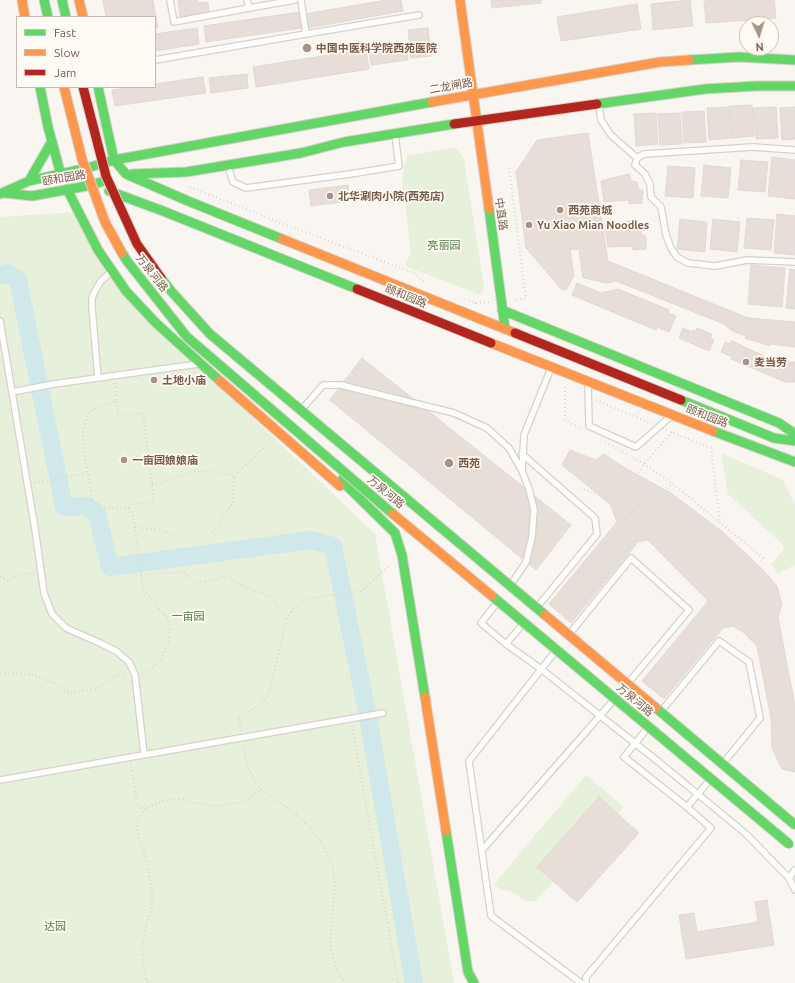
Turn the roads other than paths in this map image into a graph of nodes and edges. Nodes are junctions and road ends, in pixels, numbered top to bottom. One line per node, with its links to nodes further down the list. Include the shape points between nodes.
1 (22, 0): 12 (main road)
2 (44, 0): 13 (main road)
3 (62, 0): 14 (main road)
4 (82, 0): 15 (main road)
5 (170, 0): 10 (lane, via 174,22)
6 (247, 0): 10 (lane)
7 (295, 0): 10 (lane)
8 (301, 0): 16 (lane)
9 (460, 0): 24 (main road)
10 (249, 8)
11 (418, 15): 16 (lane)
12 (25, 16)
13 (48, 16)
14 (66, 16)
15 (83, 16)
16 (306, 34): 17 (lane)
17 (156, 60)
18 (795, 60): 24 (main road, 二龙闸路, via 739,56 660,62)
19 (795, 86): 25 (main road, via 705,89)
20 (40, 88): 29 (main road)
21 (64, 88): 59 (main road, 万泉河路, bridge, via 82,159 93,190 105,222 127,261 187,337)
22 (83, 88): 83 (main road, 万泉河路, bridge, via 106,176 137,244 171,291 210,334)
23 (98, 88): 26 (main road)
24 (472, 94): 28 (main road, 中直路); 34 (main road, 二龙闸路)
25 (598, 103): 28 (main road); 33 (lane, via 601,120 611,135)
26 (103, 114): 27 (main road); 34 (main road)
27 (74, 120): 29 (main road); 36 (main road)
28 (476, 121): 30 (main road); 45 (main road, 中直路)
29 (55, 125): 31 (main road)
30 (394, 134): 35 (main road); 35 (lane, via 399,166 246,188 233,182)
31 (52, 141): 38 (main road); 39 (main road)
32 (795, 150): 33 (lane, via 753,147 644,154)
33 (637, 158): 43 (lane, via 635,165 645,174 652,197 661,208 666,235 677,257 688,263 715,266 747,260)
34 (114, 160): 36 (main road, 二龙闸路); 37 (main road)
35 (228, 166): 37 (main road, via 186,172)
36 (87, 168): 38 (main road, 颐和园路); 40 (main road)
37 (126, 174): 40 (main road); 47 (main road, 颐和园路)
38 (61, 175): 39 (main road, 颐和园路); 40 (main road)
39 (29, 181): 42 (main road, 颐和园路)
40 (92, 185): 41 (main road, 颐和园路); 49 (main road, 颐和园路, via 163,211)
41 (67, 190): 42 (main road, 颐和园路, via 32,196); 44 (main road, via 98,250)
42 (2, 193)
43 (795, 262)
44 (112, 271): 48 (main road, via 126,291); 50 (lane, via 101,281 92,298)
45 (502, 305): 47 (main road, 中直路); 54 (main road, 颐和园路, via 778,423)
46 (0, 320): 52 (lane)
47 (505, 328): 56 (main road, 颐和园路, via 774,438)
48 (200, 364): 50 (lane); 55 (main road)
49 (551, 368): 51 (main road, 颐和园路); 57 (lane, via 524,435)
50 (98, 378): 52 (lane)
51 (588, 382): 53 (main road, 颐和园路); 53 (lane, via 589,426 636,447)
52 (12, 392): 77 (lane, via 44,593 52,614 66,628 116,651 129,662 135,674)
53 (671, 416): 58 (main road, 颐和园路)
54 (795, 434)
55 (283, 437): 60 (lane, via 308,401 323,385 341,385 454,413 487,428 509,448); 61 (main road)
56 (795, 441)
57 (522, 454): 60 (lane); 64 (lane, via 595,518 597,534)
58 (795, 462)
59 (340, 469): 84 (main road, 万泉河路, bridge); 89 (main road, via 347,486 395,533 402,555 468,972)
60 (522, 471): 62 (lane, via 534,509 532,537 526,562)
61 (340, 486)
62 (505, 591)
63 (500, 598): 67 (lane, via 481,623)
64 (534, 610)
65 (526, 620): 67 (lane)
66 (563, 642): 70 (lane, via 631,558 689,610)
67 (506, 644): 69 (lane)
68 (558, 647): 69 (lane)
69 (541, 669): 73 (lane); 85 (lane, via 469,761)
70 (623, 690)
71 (618, 695): 73 (lane)
72 (383, 712): 77 (lane)
73 (601, 716): 76 (lane); 85 (lane)
74 (655, 718): 78 (lane, via 719,641 749,662 760,718)
75 (650, 724): 76 (lane)
76 (635, 743): 81 (lane); 82 (lane, via 624,757)
77 (144, 754): 80 (lane)
78 (717, 771)
79 (712, 776): 81 (lane)
80 (0, 780)
81 (698, 794): 82 (lane); 87 (lane, via 745,833)
82 (687, 807): 91 (lane, via 711,828 586,977)
83 (795, 825)
84 (792, 848)
85 (482, 850): 90 (lane, via 491,916)
86 (795, 870): 87 (lane)
87 (789, 878): 88 (lane)
88 (795, 890)
89 (474, 983)
90 (581, 983)
91 (586, 983)

